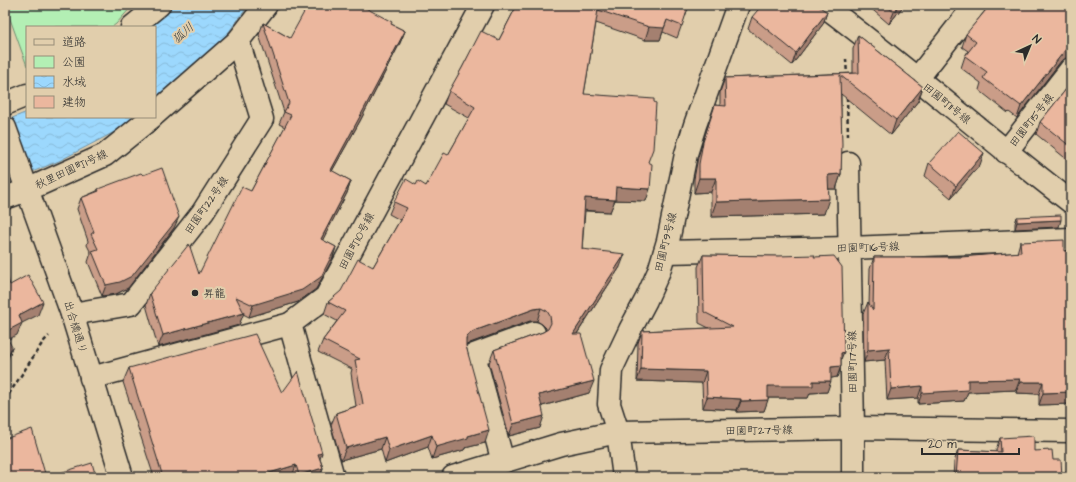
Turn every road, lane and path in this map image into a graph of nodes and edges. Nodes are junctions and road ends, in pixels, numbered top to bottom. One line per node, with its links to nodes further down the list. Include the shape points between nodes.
1 (159, 5): 8 (street)
2 (266, 5): 9 (street)
3 (483, 5): 28 (street, 田園町10号線, via 326,297)
4 (738, 5): 26 (street, 田園町9号線, via 686,154)
5 (823, 5): 7 (street, 田園町11号線)
6 (975, 5): 12 (street)
7 (846, 22): 11 (path); 12 (street, 田園町11号線)
8 (133, 26)
9 (238, 41): 16 (street); 27 (street, 田園町22号線, via 262,119 203,212 131,304)
10 (1071, 68): 19 (street, 田園町15号線)
11 (847, 77)
12 (917, 79): 19 (street, 田園町11号線)
13 (847, 93): 20 (path)
14 (26, 95): 15 (street)
15 (5, 104)
16 (156, 113)
17 (151, 118): 21 (street, 秋里田園町1号線, via 106,155)
18 (5, 128): 21 (street, 出合橋通り)
19 (1006, 152): 23 (street, 田園町11号線)
20 (848, 163): 25 (street, 田園町17号線)
21 (25, 185): 22 (street, 秋里田園町1号線); 27 (street, 出合橋通り)
22 (5, 198)
23 (1071, 202)
24 (1071, 239): 25 (street, 田園町16号線)
25 (849, 248): 26 (street, 田園町16号線); 32 (street, 田園町17号線)
26 (665, 252): 34 (street, 田園町9号線, via 646,300 611,370 609,404)
27 (72, 314): 30 (street, 出合橋通り); 31 (path, via 43,342)
28 (290, 324): 30 (street); 38 (street)
29 (534, 333): 35 (street, via 474,355)
30 (91, 378): 37 (street, 出合橋通り)
31 (5, 400)
32 (853, 428): 33 (street, 田園町27号線); 34 (street, 田園町27号線); 41 (street, 田園町17号線)
33 (1071, 431)
34 (618, 432): 35 (street, 田園町27号線, via 561,444); 40 (street, 田園町9号線)
35 (503, 462): 36 (street, 田園町27号線)
36 (475, 474): 39 (street, 田園町27号線)
37 (122, 477)
38 (333, 477)
39 (453, 477)
40 (624, 477)
41 (853, 477)

